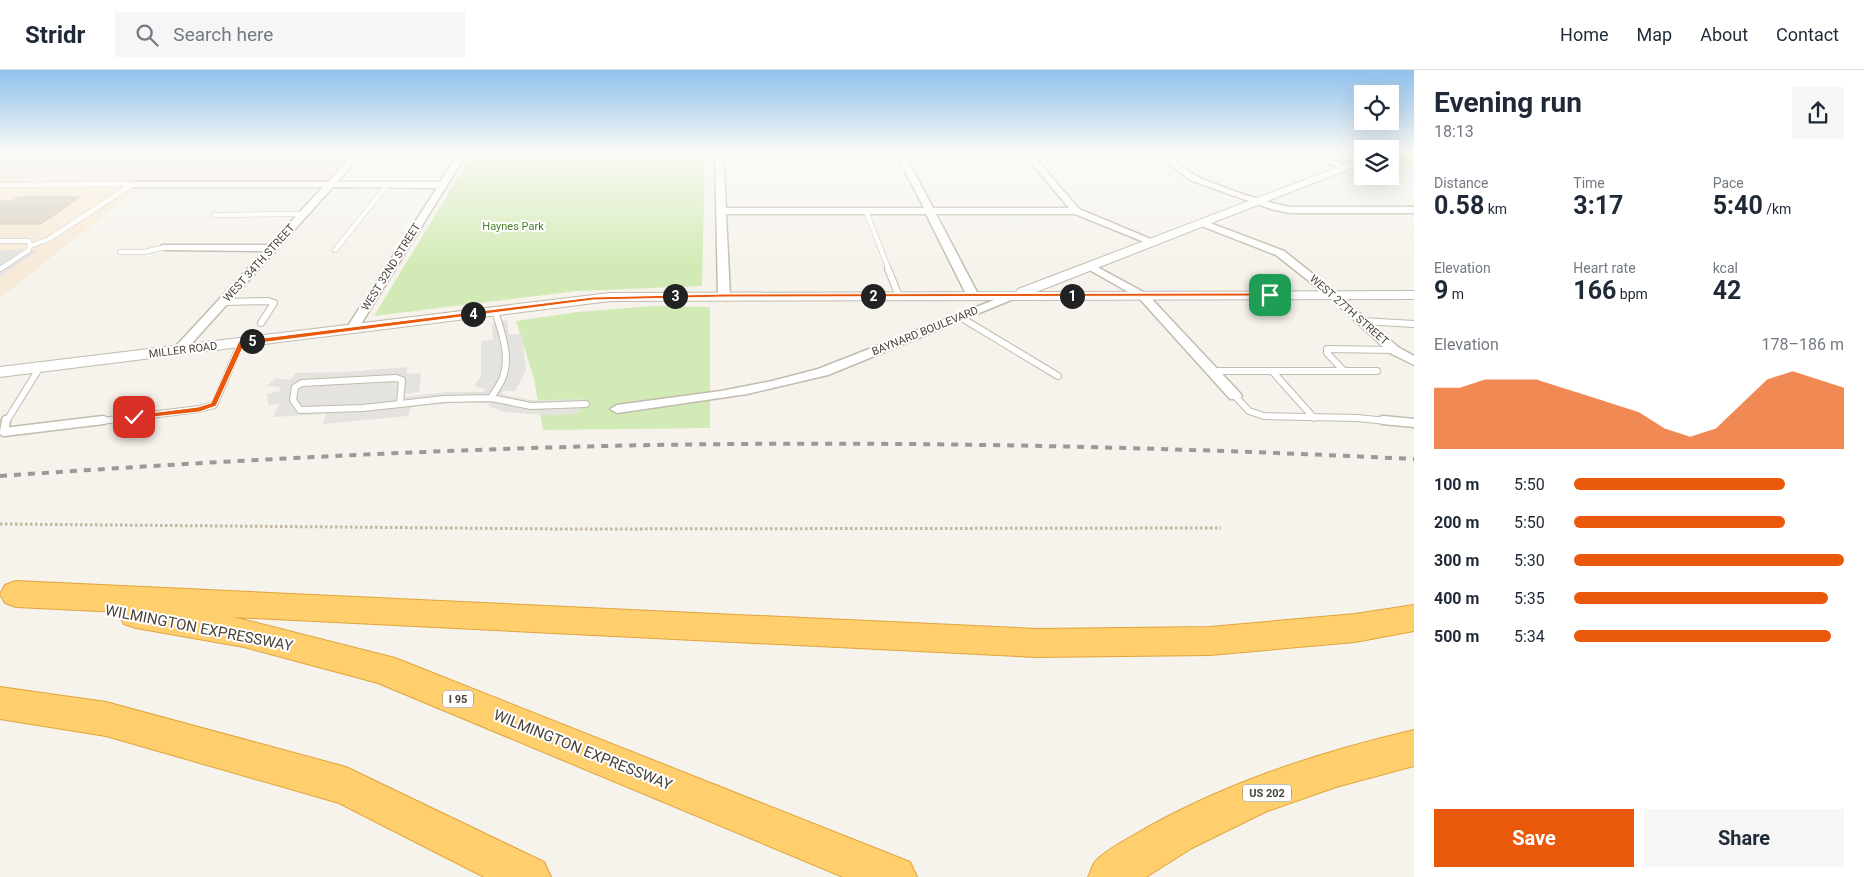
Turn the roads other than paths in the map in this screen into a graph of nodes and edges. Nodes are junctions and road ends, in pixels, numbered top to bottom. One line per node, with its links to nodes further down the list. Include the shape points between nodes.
1 (123, 191): 21 (lane, via 49,239)
2 (325, 191): 16 (street, WEST 34TH STREET)
3 (383, 191): 24 (lane)
4 (439, 191): 41 (street, WEST 32ND STREET)
5 (720, 191): 15 (street)
6 (919, 191): 13 (street)
7 (1059, 191): 14 (street)
8 (1227, 191): 10 (street)
9 (1287, 191): 10 (street, BAYNARD BOULEVARD)
10 (1258, 202): 11 (street, via 1290,210); 18 (street, BAYNARD BOULEVARD)
11 (1414, 210)
12 (866, 211): 13 (street); 15 (street); 31 (lane)
13 (930, 211): 14 (street); 32 (street)
14 (1076, 211): 20 (street)
15 (721, 212): 30 (street)
16 (303, 214): 17 (lane); 23 (street, WEST 34TH STREET)
17 (214, 215)
18 (1202, 223): 20 (street, BAYNARD BOULEVARD); 28 (street, WEST 27TH STREET, via 1280,253)
19 (0, 242): 21 (lane, via 29,241)
20 (1153, 242): 26 (street, BAYNARD BOULEVARD)
21 (30, 246): 27 (lane)
22 (166, 248): 23 (street); 25 (lane)
23 (272, 248): 35 (street, WEST 34TH STREET)
24 (336, 250)
25 (120, 252)
26 (1090, 266): 33 (street, BAYNARD BOULEVARD); 34 (street)
27 (0, 269)
28 (1333, 295): 29 (street, MILLER ROAD); 34 (street, MILLER ROAD); 38 (street, WEST 27TH STREET)
29 (1414, 295)
30 (724, 296): 31 (street, MILLER ROAD); 36 (street, MILLER ROAD, via 610,297)
31 (899, 296): 32 (street, MILLER ROAD)
32 (973, 296): 33 (street, MILLER ROAD)
33 (1012, 296): 34 (street, MILLER ROAD); 37 (street, BAYNARD BOULEVARD)
34 (1143, 296): 47 (street)
35 (223, 302): 39 (lane, via 274,303); 43 (street, WEST 34TH STREET)
36 (496, 311): 41 (street, MILLER ROAD); 54 (lane, via 505,365 503,377)
37 (960, 317): 52 (lane); 57 (street, BAYNARD BOULEVARD, via 802,379 713,398)
38 (1362, 321): 40 (lane); 44 (street, WEST 27TH STREET)
39 (261, 323)
40 (1414, 324)
41 (352, 329): 42 (street, MILLER ROAD)
42 (241, 343): 43 (street, MILLER ROAD); 46 (lane, via 214,404 199,409 4,432 6,421)
43 (179, 350): 46 (street, MILLER ROAD)
44 (1394, 350): 45 (street, WEST 27TH STREET); 49 (lane, via 1327,349)
45 (1414, 361)
46 (40, 367): 51 (street, MILLER ROAD)
47 (1212, 371): 48 (lane); 53 (street)
48 (1272, 371): 49 (lane); 58 (lane)
49 (1344, 371): 50 (lane)
50 (1378, 371)
51 (0, 372)
52 (1058, 376)
53 (1235, 396): 58 (lane, via 1244,407 1260,415)
54 (491, 398): 55 (lane); 56 (lane, via 531,406)
55 (400, 404): 55 (lane, via 300,410 294,405 292,396 295,387 302,384 396,378 402,380)
56 (586, 404)
57 (617, 409)
58 (1314, 418): 59 (lane)
59 (1414, 423)
60 (8, 594): 61 (highway, via 1037,643 1210,641 1354,628); 66 (highway, WILMINGTON EXPRESSWAY / I 95, via 244,634 384,669)
61 (1414, 618)
62 (0, 703): 65 (highway, via 106,719 346,786)
63 (1414, 748): 64 (highway, US 202, via 1310,776 1236,805 1165,840)
64 (1120, 869)
65 (529, 877)
66 (895, 877)

